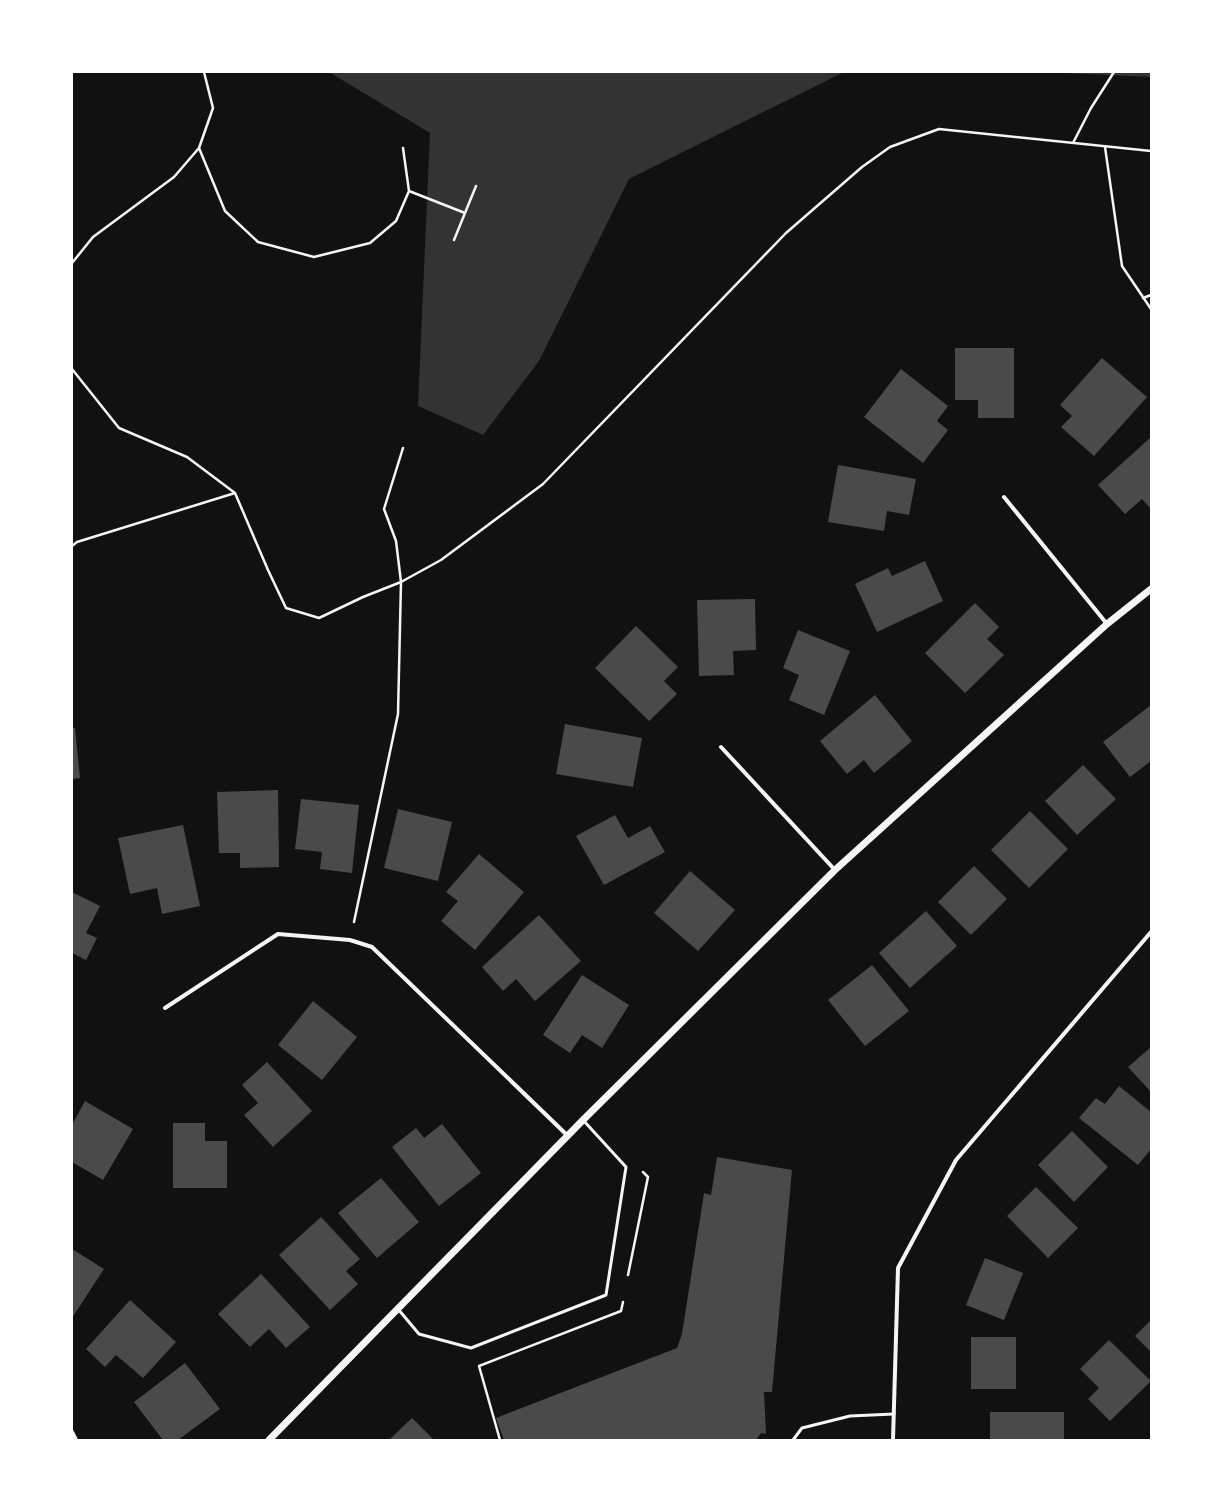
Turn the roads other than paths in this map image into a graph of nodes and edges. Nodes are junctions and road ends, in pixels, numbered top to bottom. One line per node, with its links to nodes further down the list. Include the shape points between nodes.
1 (1004, 497): 3 (street)
2 (1151, 589): 3 (street)
3 (1107, 624): 5 (street)
4 (721, 746): 5 (street)
5 (835, 870): 8 (street)
6 (1151, 932): 11 (street, via 956,1160 898,1268)
7 (165, 1008): 9 (street, via 278,934 350,940 372,947)
8 (583, 1120): 9 (street); 10 (lane, via 626,1167 606,1296 471,1348 419,1334)
9 (568, 1136): 10 (street)
10 (398, 1309): 14 (street)
11 (894, 1414): 15 (lane, via 850,1416 802,1428); 16 (street)
12 (72, 1432): 13 (street)
13 (76, 1440)
14 (269, 1440)
15 (792, 1440)
16 (893, 1440)

